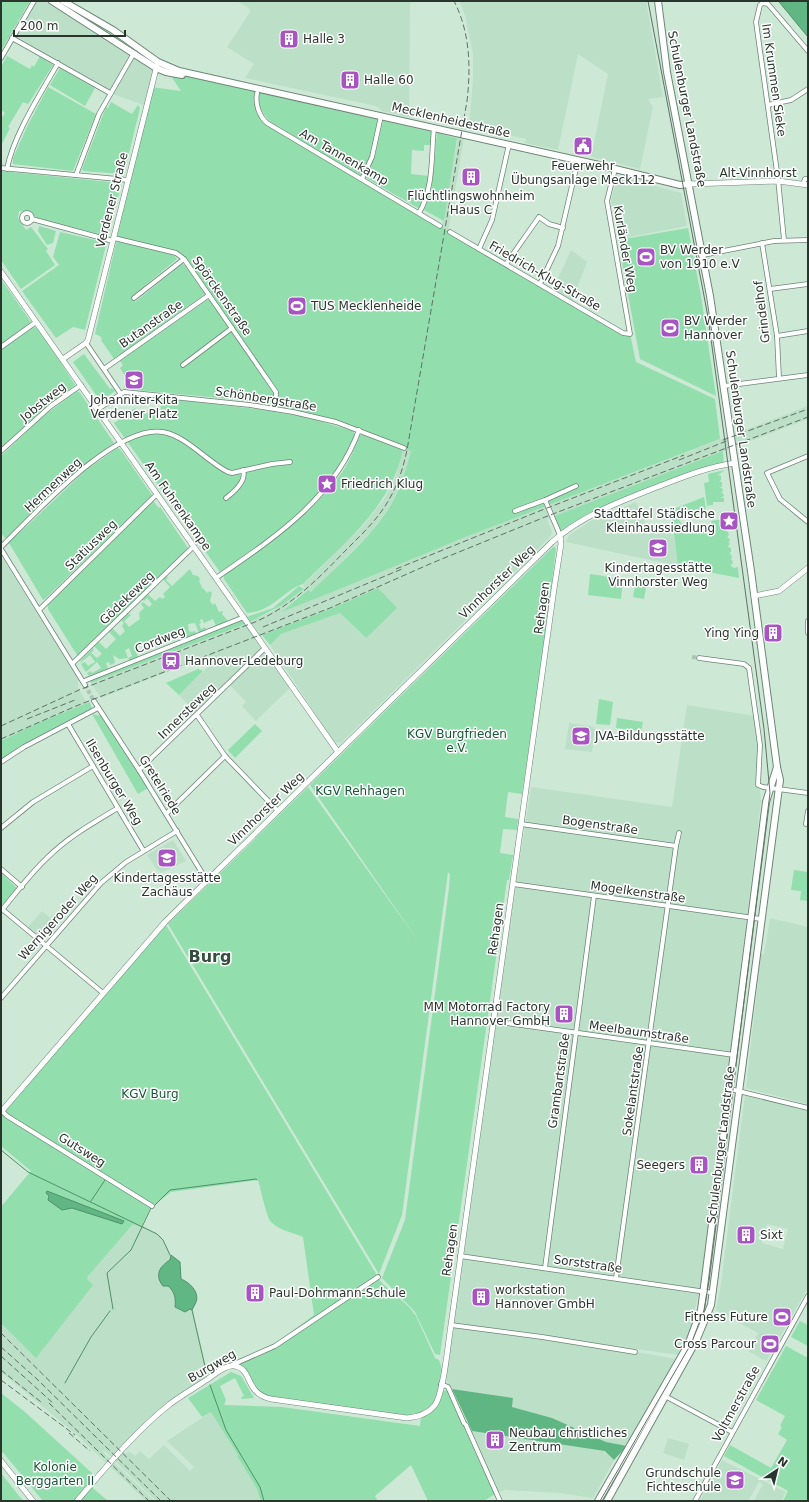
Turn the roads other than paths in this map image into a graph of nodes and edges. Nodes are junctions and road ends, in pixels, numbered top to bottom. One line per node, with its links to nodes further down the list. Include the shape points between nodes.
1 (34, 1): 7 (street)
2 (52, 1): 6 (main road, Mecklenheidestraße)
3 (63, 1): 5 (main road, Mecklenheidestraße)
4 (658, 1): 29 (main road, Schulenburger Landstraße, via 667,72)
5 (88, 16): 6 (main road); 12 (main road, Mecklenheidestraße)
6 (78, 17): 9 (main road, Mecklenheidestraße)
7 (12, 38): 10 (street); 11 (street)
8 (808, 51): 16 (street, Im Krummen Sieke, via 768,4 760,5 756,22)
9 (134, 53): 12 (main road, Mecklenheidestraße); 14 (street)
10 (1, 58)
11 (58, 63): 14 (street); 22 (street, via 24,125 8,160)
12 (157, 65): 17 (main road, Mecklenheidestraße, via 171,73 207,77); 27 (street, Verdener Straße)
13 (808, 88): 16 (street, via 790,100)
14 (110, 93): 24 (street, via 99,114)
15 (256, 93): 25 (street, Am Tannenkamp, via 260,117 267,123)
16 (768, 104): 28 (street, Im Krummen Sieke)
17 (382, 116): 18 (main road, Mecklenheidestraße); 25 (street, via 372,157)
18 (434, 128): 19 (main road, Mecklenheidestraße); 31 (street, via 429,188)
19 (509, 144): 20 (main road, Mecklenheidestraße); 40 (street, via 492,220)
20 (578, 160): 23 (main road, Mecklenheidestraße); 34 (street)
21 (1, 168): 22 (street)
22 (7, 169): 24 (street)
23 (616, 169): 29 (main road, Mecklenheidestraße); 53 (street, Kurländer Weg, via 607,201)
24 (76, 175): 27 (street)
25 (362, 179): 31 (street, Am Tannenkamp)
26 (808, 179): 30 (street, Alt-Vinnhorst, via 805,179)
27 (128, 180): 36 (street, Verdener Straße)
28 (778, 181): 29 (street, Alt-Vinnhorst); 30 (street, Alt-Vinnhorst); 37 (street, Im Krummen Sieke)
29 (690, 184): 41 (main road, Schulenburger Landstraße)
30 (806, 184)
31 (419, 213): 33 (street, Am Tannenkamp)
32 (32, 219): 36 (street, Spörckenstraße)
33 (440, 226)
34 (563, 228): 43 (street, via 548,224 539,217); 45 (street, via 551,264)
35 (450, 232): 40 (street, Friedrich-Klug-Straße)
36 (113, 239): 42 (street, Spörckenstraße, via 176,253); 55 (street, Verdener Straße)
37 (784, 240): 38 (street); 39 (street)
38 (808, 240)
39 (762, 243): 41 (street); 47 (street, Grindelhof)
40 (479, 249): 43 (street, Friedrich-Klug-Straße)
41 (703, 255): 63 (main road, Schulenburger Landstraße)
42 (184, 259): 48 (street, Spörckenstraße); 49 (street)
43 (506, 264): 45 (street, Friedrich-Klug-Straße)
44 (1, 272): 50 (street, Am Fuhrenkampe)
45 (540, 284): 53 (street, Friedrich-Klug-Straße, via 623,333)
46 (808, 284): 47 (street)
47 (770, 289): 54 (street, Grindelhof)
48 (209, 295): 51 (street, Spörckenstraße); 59 (street, Butanstraße)
49 (134, 298)
50 (36, 322): 56 (street); 57 (street, Am Fuhrenkampe)
51 (232, 328): 58 (street); 66 (street, Spörckenstraße, via 276,392)
52 (808, 331): 54 (street)
53 (630, 334)
54 (777, 336): 61 (street, Grindelhof)
55 (86, 343): 57 (street); 59 (street)
56 (1, 347)
57 (63, 359): 62 (street, Am Fuhrenkampe)
58 (183, 365)
59 (104, 369): 64 (street)
60 (808, 375): 61 (street)
61 (778, 378): 63 (street)
62 (81, 385): 65 (street, Am Fuhrenkampe); 70 (street, Jobstweg, via 51,406)
63 (724, 386): 73 (main road, Schulenburger Landstraße)
64 (120, 393): 65 (street); 66 (street, Schönbergstraße)
65 (98, 408): 68 (street, Am Fuhrenkampe)
66 (275, 409): 67 (street, Schönbergstraße)
67 (359, 430): 69 (street, Schönbergstraße); 85 (street, via 342,467 310,505 267,543)
68 (121, 441): 74 (street, via 147,433 162,432 177,438 228,472); 76 (street, Am Fuhrenkampe); 83 (street, Hermenweg, via 75,476)
69 (404, 448)
70 (1, 451)
71 (808, 456): 80 (street, via 767,473 780,499)
72 (290, 462): 74 (street)
73 (735, 463): 81 (street, Vinnhorster Weg, via 709,467 608,506 579,521); 86 (main road, Schulenburger Landstraße)
74 (243, 470): 77 (street, via 242,480)
75 (576, 486): 78 (street)
76 (157, 494): 82 (street, Am Fuhrenkampe); 87 (street, Statiusweg)
77 (226, 498)
78 (545, 500): 79 (street); 81 (street)
79 (515, 511)
80 (808, 522)
81 (560, 535): 98 (street, Vinnhorster Weg); 111 (street, Rehagen, via 561,544)
82 (193, 547): 85 (street, Am Fuhrenkampe); 93 (street, Gödekeweg)
83 (1, 548): 87 (street)
84 (808, 568): 86 (street, via 782,589)
85 (216, 578): 88 (street, Am Fuhrenkampe)
86 (754, 596): 102 (main road, Schulenburger Landstraße)
87 (39, 610): 93 (street)
88 (244, 618): 91 (street, Am Fuhrenkampe); 93 (street, Cordweg, via 85,683)
89 (808, 621): 90 (street)
90 (808, 633)
91 (265, 648): 96 (street, Innersteweg); 98 (street, Am Fuhrenkampe)
92 (699, 658): 104 (street, via 744,664 750,668 760,745 757,782 760,786)
93 (73, 663)
94 (94, 701): 95 (street, Gretelriede)
95 (98, 708): 97 (street); 103 (street, Gretelriede)
96 (197, 715): 99 (street); 103 (street, Innersteweg)
97 (68, 724): 100 (street); 101 (street, Ilsenburger Weg)
98 (338, 752): 109 (street, Vinnhorster Weg)
99 (225, 756): 109 (street); 110 (street)
100 (1, 762)
101 (93, 766): 107 (street, Ilsenburger Weg); 113 (street, via 38,799)
102 (776, 767): 104 (main road, Schulenburger Landstraße); 105 (main road, Schulenburger Landstraße, via 780,776)
103 (139, 770): 114 (street, Gretelriede)
104 (769, 788): 105 (street); 125 (main road, Schulenburger Landstraße)
105 (779, 789): 106 (street); 126 (main road, Schulenburger Landstraße)
106 (808, 793)
107 (118, 808): 117 (street, Ilsenburger Weg); 121 (street, via 63,844)
108 (808, 810): 112 (street)
109 (278, 811): 119 (street, Vinnhorster Weg)
110 (168, 812)
111 (521, 824): 116 (street, Bogenstraße); 120 (street, Rehagen)
112 (806, 824)
113 (1, 828)
114 (177, 831): 117 (street, Wernigeroder Weg); 119 (street, Gretelriede)
115 (679, 833): 116 (street)
116 (676, 846): 123 (street)
117 (143, 850): 127 (street, Wernigeroder Weg, via 100,883)
118 (1, 869): 121 (street)
119 (207, 881): 128 (street, Vinnhorster Weg, via 155,933)
120 (513, 884): 122 (street, Mogelkenstraße); 130 (street, Rehagen)
121 (22, 886): 124 (street)
122 (594, 896): 123 (street, Mogelkenstraße); 131 (street, Grambartstraße)
123 (669, 906): 125 (street, Mogelkenstraße); 132 (street, Sokelantstraße)
124 (2, 910): 127 (street)
125 (751, 917): 126 (street, Mogelkenstraße); 133 (main road, Schulenburger Landstraße)
126 (761, 919): 135 (main road, Schulenburger Landstraße)
127 (45, 946): 128 (street); 129 (street, Wernigeroder Weg)
128 (102, 993): 137 (street, Vinnhorster Weg)
129 (1, 998)
130 (493, 1021): 131 (street, Meelbaumstraße); 139 (street, Rehagen)
131 (576, 1033): 132 (street, Meelbaumstraße); 140 (street, Grambartstraße)
132 (649, 1044): 133 (street, Meelbaumstraße); 142 (street, Sokelantstraße)
133 (734, 1055): 134 (main road, Schulenburger Landstraße)
134 (730, 1089): 135 (street); 143 (main road, Schulenburger Landstraße)
135 (739, 1090): 136 (street); 144 (main road, Schulenburger Landstraße)
136 (808, 1108)
137 (1, 1111): 138 (street, Gutsweg)
138 (152, 1206)
139 (460, 1256): 140 (street, Sorststraße); 146 (street, Rehagen)
140 (545, 1268): 142 (street, Sorststraße)
141 (378, 1277): 148 (street, Burgweg, via 275,1346)
142 (616, 1278): 143 (street, Sorststraße)
143 (704, 1291): 144 (street, Sorststraße); 150 (main road, Schulenburger Landstraße, via 701,1310 691,1338)
144 (713, 1293): 150 (main road, Schulenburger Landstraße, via 702,1329)
145 (808, 1296): 151 (street, Voltmerstraße)
146 (451, 1325): 147 (street); 149 (street, Rehagen)
147 (635, 1352)
148 (232, 1366): 149 (street, Rehagen, via 245,1372 253,1389 262,1397 408,1418 421,1415 432,1408 438,1399); 154 (street, Burgweg, via 210,1377 160,1412)
149 (441, 1384): 155 (street, via 448,1387)
150 (663, 1395): 151 (street); 156 (main road, Schulenburger Landstraße); 157 (main road, Schulenburger Landstraße)
151 (732, 1432): 158 (street, Voltmerstraße)
152 (1, 1461): 153 (street)
153 (33, 1501)
154 (77, 1501)
155 (500, 1501)
156 (598, 1501)
157 (607, 1501)
158 (695, 1501)

